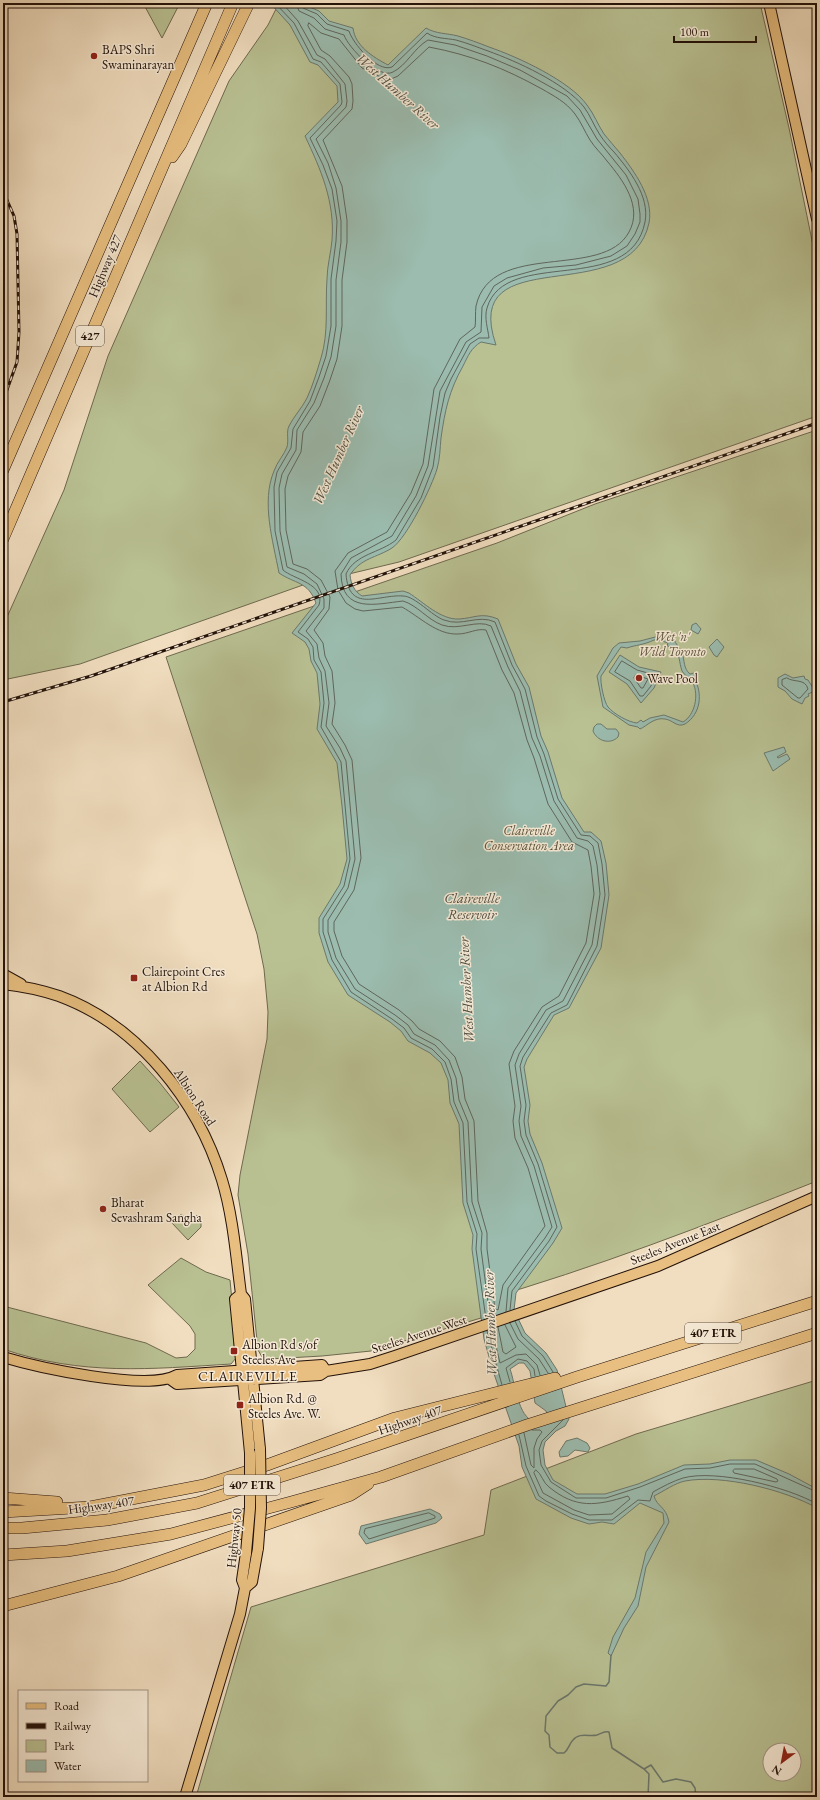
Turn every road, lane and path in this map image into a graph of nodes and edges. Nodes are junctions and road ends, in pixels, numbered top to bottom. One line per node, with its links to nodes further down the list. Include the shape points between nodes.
1 (207, 3): 7 (highway, Highway 427 / 427)
2 (233, 3): 5 (highway, Highway 427 / 427)
3 (249, 3): 5 (highway, via 182,144)
4 (769, 3): 6 (main road)
5 (162, 170): 8 (highway, Highway 427 / 427)
6 (817, 219)
7 (3, 470)
8 (3, 539)
9 (3, 974): 11 (main road, Albion Road)
10 (3, 984): 11 (main road, Albion Road)
11 (27, 988): 17 (main road, Albion Road, via 58,996 102,1019 143,1052 175,1087 196,1120 223,1181 241,1294 235,1299)
12 (817, 1196): 14 (main road, Steeles Avenue East, via 658,1266)
13 (817, 1301): 18 (highway, 407 ETR, via 577,1377 550,1379)
14 (541, 1307): 17 (main road, Steeles Avenue West, via 383,1360 326,1371 320,1375)
15 (817, 1333): 19 (highway, 407 ETR, via 503,1434)
16 (3, 1357): 17 (main road, Steeles Avenue West, via 69,1373 144,1380 170,1379 177,1375)
17 (248, 1375): 25 (main road, Highway 50, bridge, via 250,1508 242,1580); 25 (main road, Highway 50, bridge, via 260,1449 261,1508 252,1582)
18 (492, 1401): 21 (highway, via 394,1418 267,1465 204,1485); 23 (highway, Highway 407 / 407 ETR, via 336,1459 197,1503 107,1520)
19 (381, 1477): 24 (highway, 407 ETR, via 171,1534 67,1551); 26 (highway, via 351,1495 149,1566 55,1594)
20 (3, 1498): 21 (highway)
21 (105, 1504): 22 (highway)
22 (3, 1512)
23 (3, 1528)
24 (3, 1555)
25 (244, 1588): 27 (main road, Highway 50, via 238,1621)
26 (3, 1606)
27 (185, 1797)

